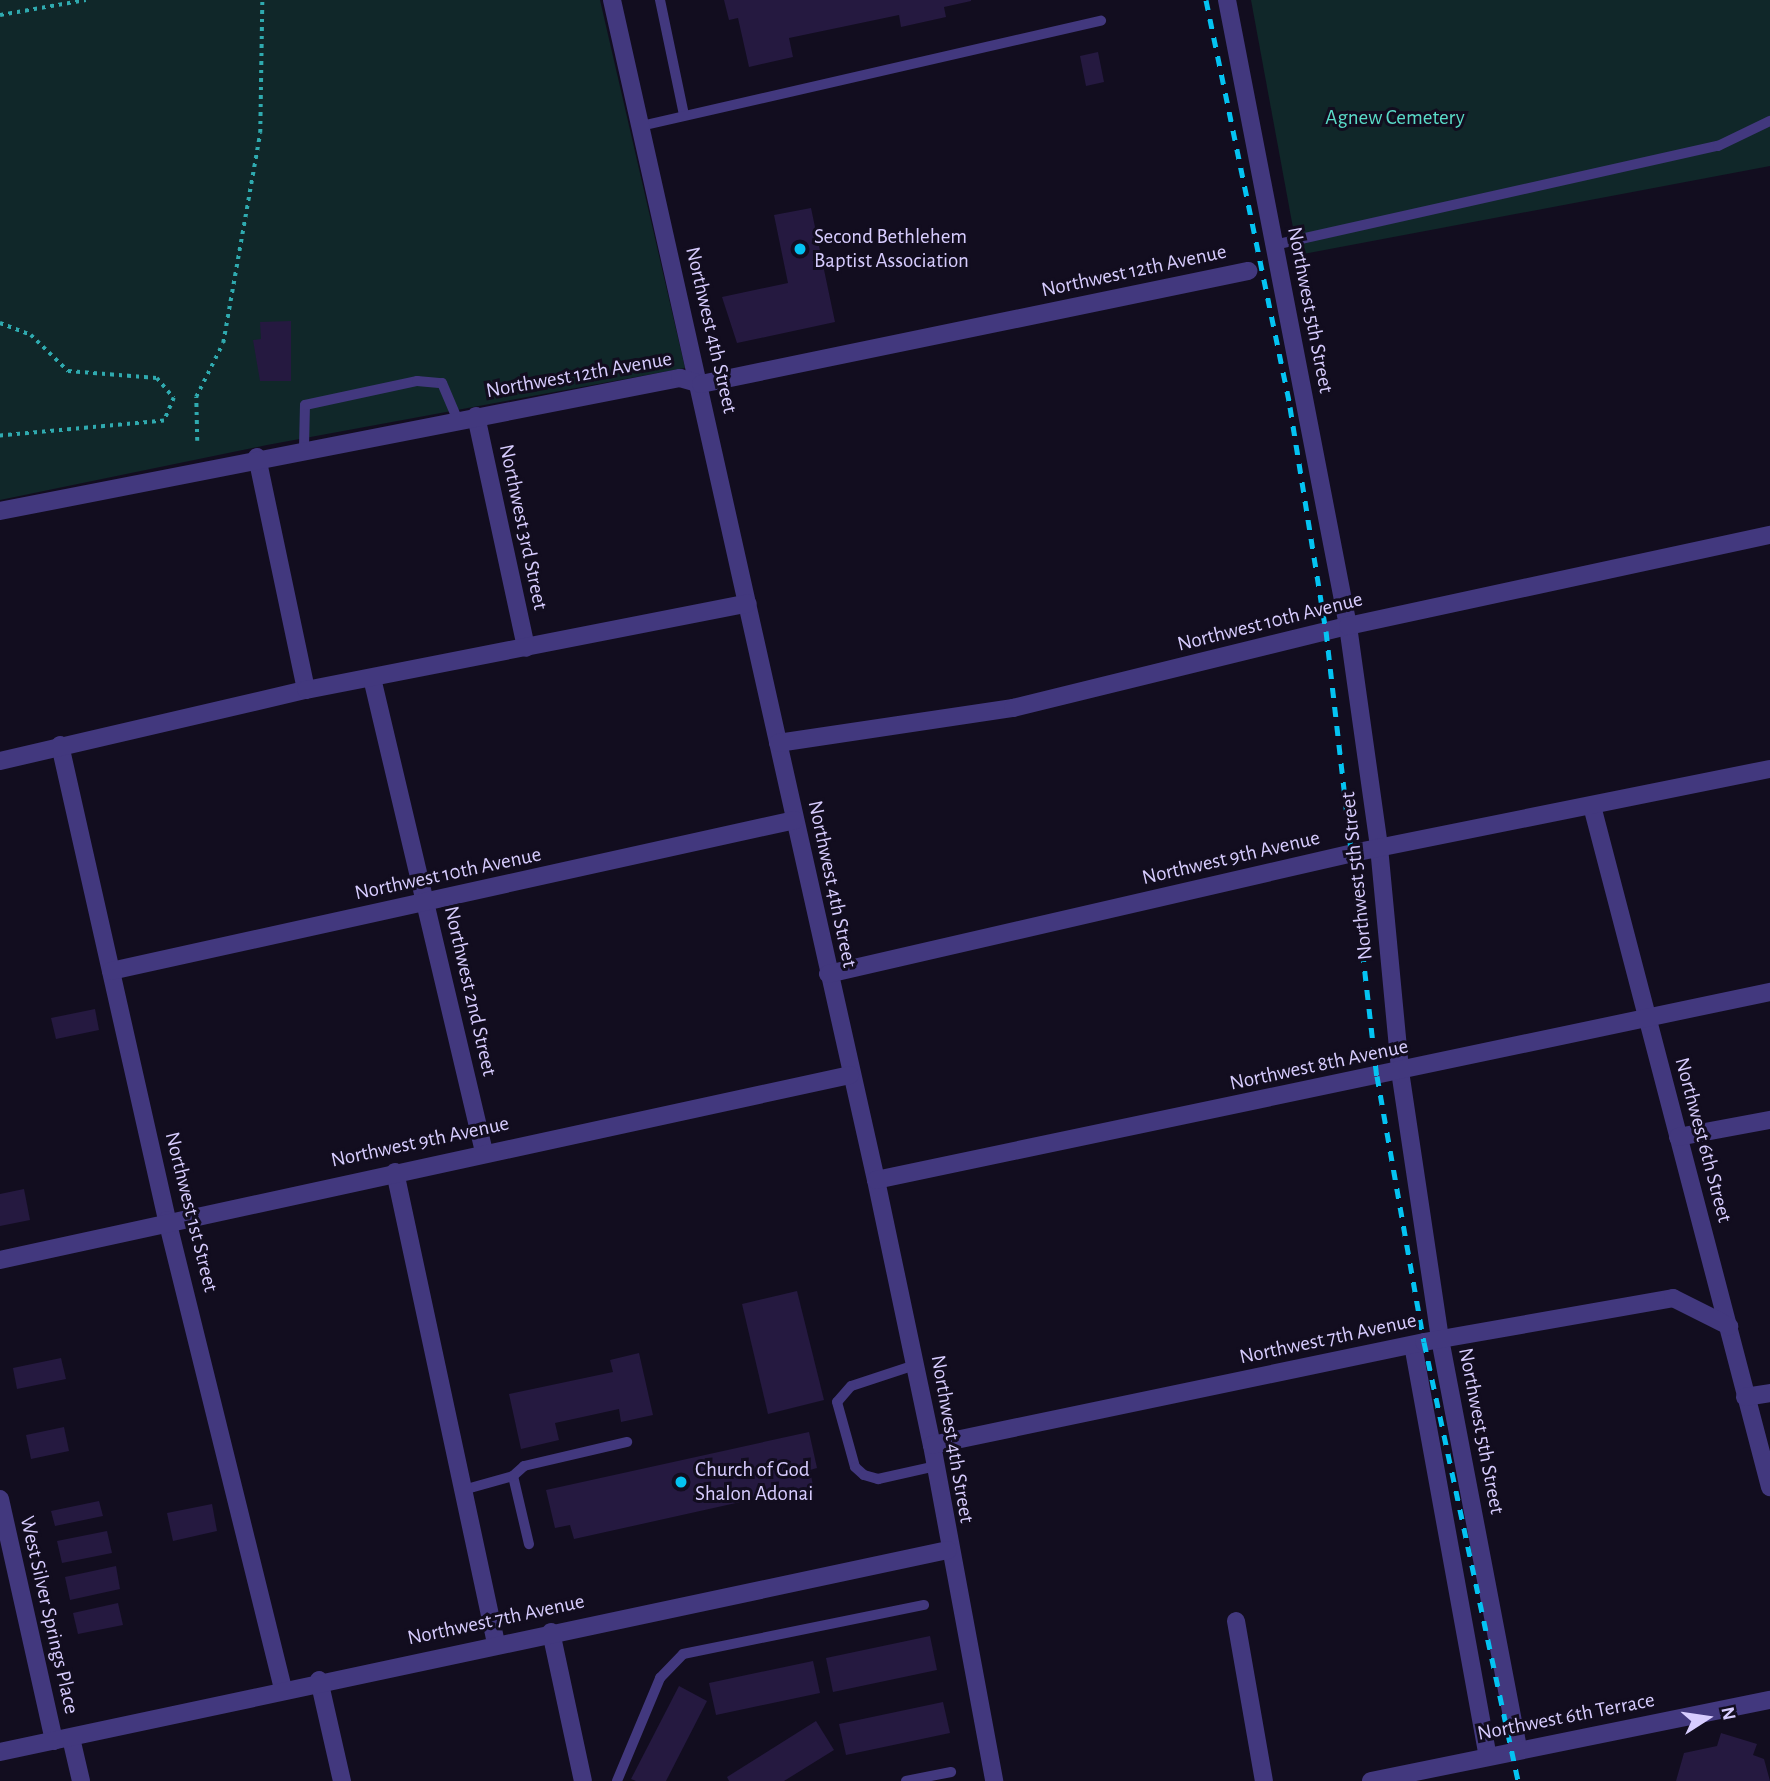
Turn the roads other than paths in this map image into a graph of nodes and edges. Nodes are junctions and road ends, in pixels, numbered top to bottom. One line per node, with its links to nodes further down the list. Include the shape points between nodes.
1 (612, 0): 7 (street, Northwest 4th Street)
2 (660, 0): 5 (lane)
3 (1227, 0): 8 (street, Northwest 5th Street)
4 (1101, 21): 5 (lane)
5 (684, 115): 7 (lane)
6 (1770, 121): 8 (lane, via 1718,146)
7 (641, 126): 10 (street, Northwest 4th Street)
8 (1274, 245): 18 (street, Northwest 5th Street)
9 (1248, 271): 10 (street, Northwest 12th Avenue)
10 (701, 384): 11 (street, Northwest 12th Avenue, via 680,378); 17 (street, Northwest 4th Street)
11 (477, 416): 12 (street, Northwest 12th Avenue); 19 (street, Northwest 3rd Street)
12 (457, 419): 13 (street, Northwest 12th Avenue); 13 (lane, via 442,383 433,379 404,384 305,405)
13 (304, 448): 14 (street, Northwest 12th Avenue)
14 (257, 457): 15 (street, Northwest 12th Avenue); 21 (street)
15 (0, 511)
16 (1770, 535): 18 (street, Northwest 10th Avenue)
17 (748, 603): 19 (street); 22 (street, Northwest 4th Street)
18 (1348, 625): 22 (street, Northwest 10th Avenue, via 1013,708); 28 (street, Northwest 5th Street)
19 (526, 648): 20 (street)
20 (372, 678): 21 (street); 29 (street, Northwest 2nd Street)
21 (306, 691): 23 (street)
22 (778, 743): 27 (street, Northwest 4th Street)
23 (60, 745): 24 (street); 30 (street, Northwest 1st Street)
24 (0, 761)
25 (1770, 769): 26 (street, Northwest 9th Avenue)
26 (1592, 806): 28 (street, Northwest 9th Avenue); 33 (street, Northwest 6th Street)
27 (795, 820): 29 (street, Northwest 10th Avenue); 31 (street, Northwest 4th Street)
28 (1379, 848): 31 (street, Northwest 9th Avenue); 34 (street, Northwest 5th Street)
29 (425, 902): 30 (street, Northwest 10th Avenue); 38 (street, Northwest 2nd Street)
30 (111, 971): 41 (street, Northwest 1st Street)
31 (828, 974): 35 (street, Northwest 4th Street)
32 (1770, 992): 33 (street, Northwest 8th Avenue)
33 (1647, 1018): 34 (street, Northwest 8th Avenue); 37 (street, Northwest 6th Street)
34 (1400, 1070): 40 (street, Northwest 8th Avenue); 44 (street, Northwest 5th Street)
35 (850, 1075): 38 (street, Northwest 9th Avenue); 40 (street, Northwest 4th Street)
36 (1770, 1120): 37 (street)
37 (1678, 1137): 43 (street, Northwest 6th Street)
38 (484, 1151): 39 (street, Northwest 9th Avenue)
39 (395, 1172): 41 (street, Northwest 9th Avenue); 54 (street)
40 (876, 1180): 46 (street, Northwest 4th Street)
41 (167, 1220): 42 (street, Northwest 9th Avenue); 63 (street, Northwest 1st Street)
42 (0, 1260)
43 (1729, 1325): 44 (street, Northwest 7th Avenue, via 1673,1298); 48 (street, Northwest 6th Street)
44 (1440, 1339): 45 (street, Northwest 7th Avenue); 66 (street, Northwest 5th Street)
45 (1413, 1345): 50 (street, Northwest 7th Avenue); 68 (street)
46 (915, 1365): 50 (street, Northwest 4th Street); 51 (lane, via 851,1386 837,1402 855,1467 864,1475 878,1479)
47 (1770, 1393): 48 (street)
48 (1745, 1397): 53 (street, Northwest 6th Street)
49 (627, 1442): 52 (lane, via 524,1466)
50 (932, 1445): 51 (street, Northwest 4th Street)
51 (936, 1466): 57 (street, Northwest 4th Street)
52 (513, 1475): 54 (lane); 56 (lane)
53 (1770, 1487)
54 (463, 1490): 61 (street)
55 (0, 1499): 65 (street, West Silver Springs Place)
56 (529, 1544)
57 (948, 1550): 60 (street, Northwest 7th Avenue); 75 (street, Northwest 4th Street)
58 (925, 1605): 73 (lane, via 683,1654 660,1678)
59 (1236, 1621): 76 (street)
60 (551, 1632): 61 (street, Northwest 7th Avenue); 72 (street)
61 (496, 1642): 62 (street, Northwest 7th Avenue)
62 (319, 1680): 63 (street, Northwest 7th Avenue); 71 (street)
63 (283, 1689): 65 (street, Northwest 7th Avenue)
64 (1770, 1700): 66 (street, Northwest 6th Terrace)
65 (63, 1739): 67 (street, Northwest 7th Avenue); 70 (street, West Silver Springs Place)
66 (1518, 1749): 68 (street, Northwest 6th Terrace)
67 (0, 1752)
68 (1488, 1756): 77 (street, Northwest 6th Terrace)
69 (951, 1772): 74 (lane)
70 (81, 1781)
71 (341, 1781)
72 (583, 1781)
73 (617, 1781)
74 (906, 1781)
75 (994, 1781)
76 (1264, 1781)
77 (1371, 1781)

